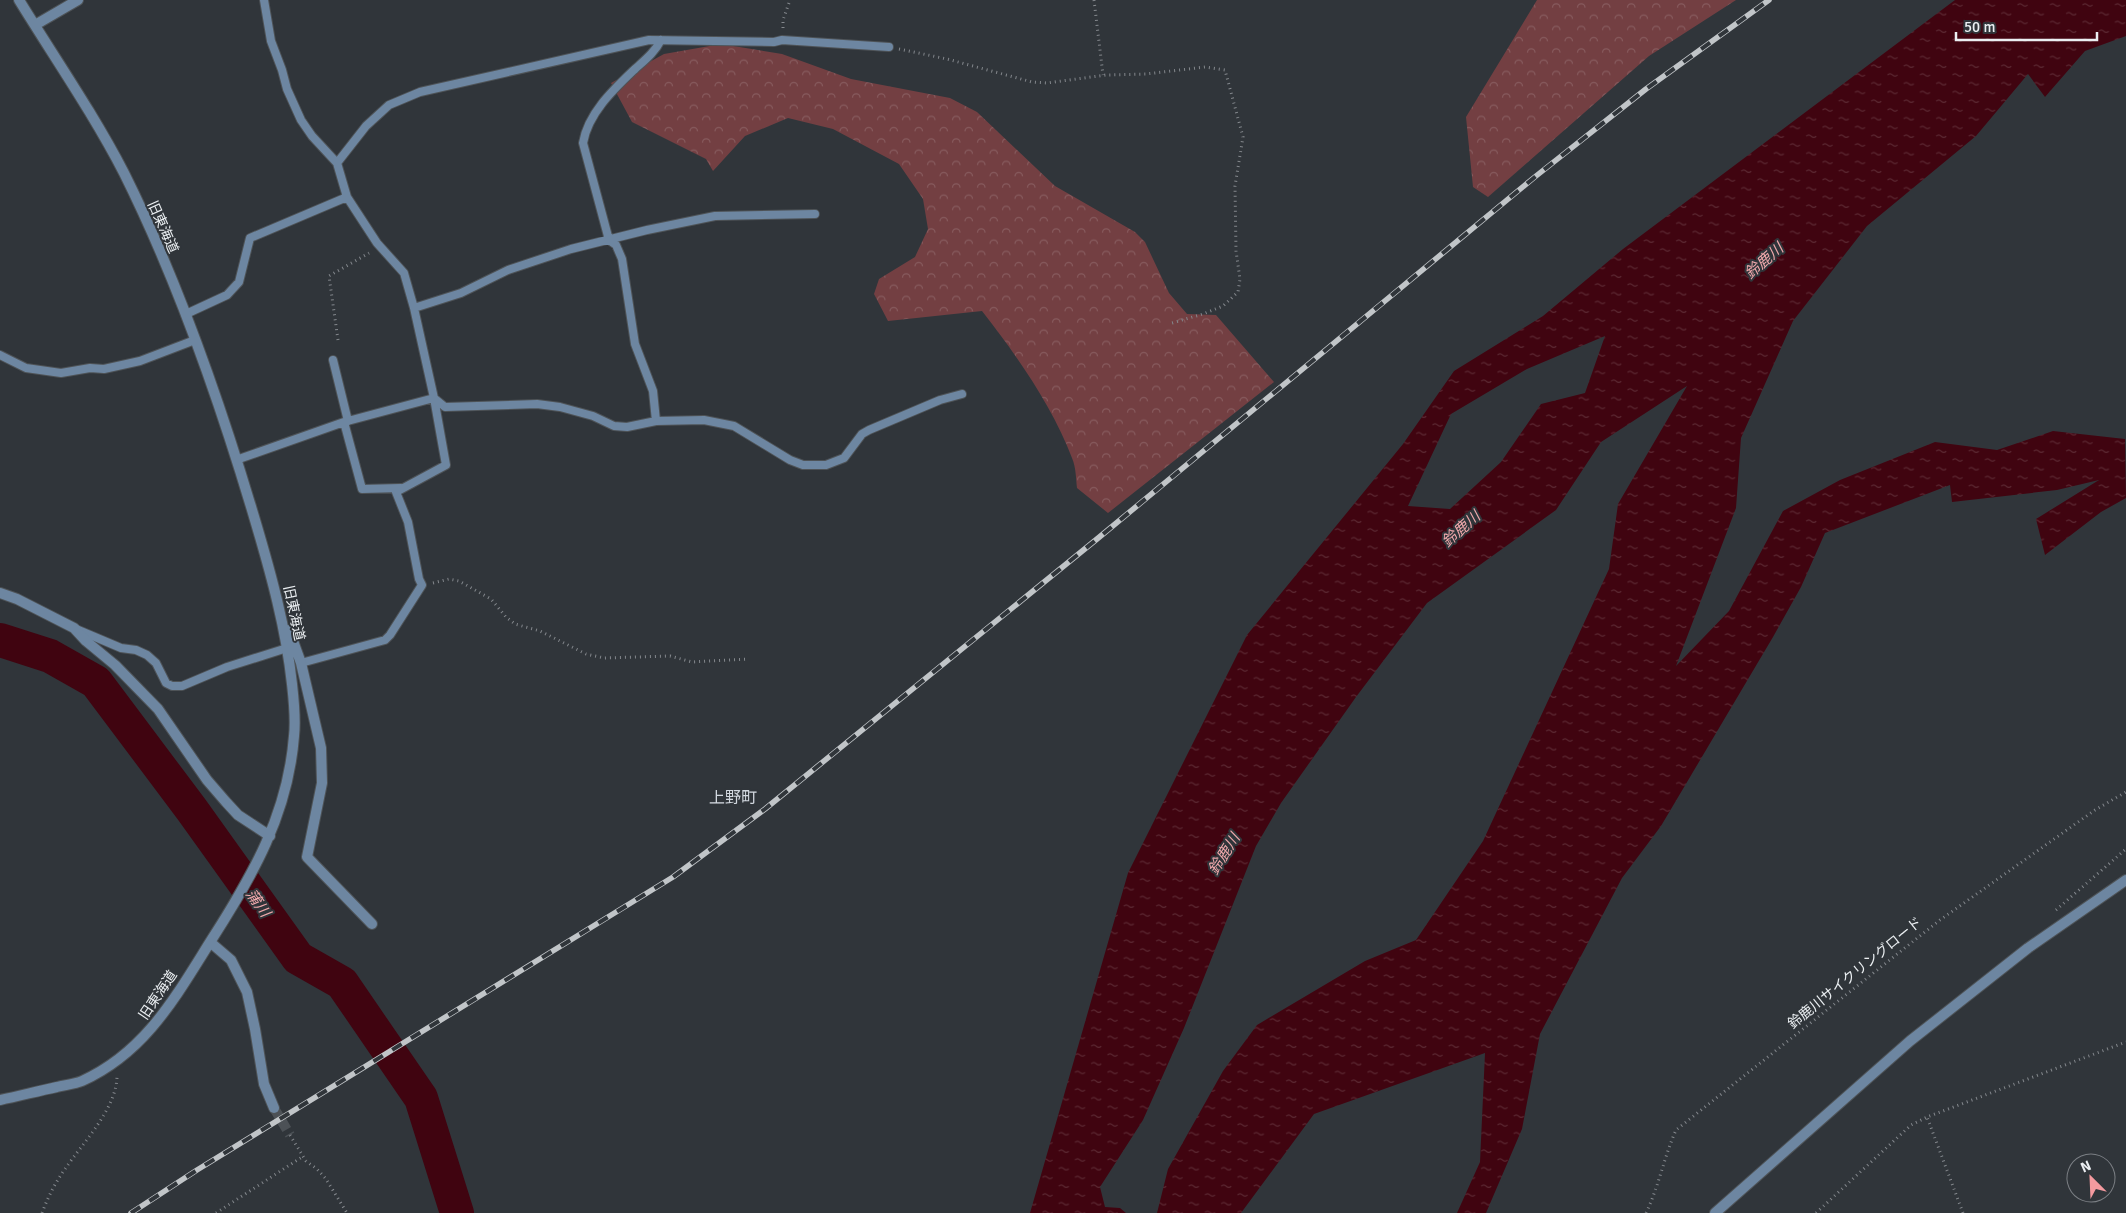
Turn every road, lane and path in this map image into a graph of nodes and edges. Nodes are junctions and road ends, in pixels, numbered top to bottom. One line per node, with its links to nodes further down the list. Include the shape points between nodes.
1 (19, 0): 6 (street, 旧東海道)
2 (78, 0): 6 (street)
3 (264, 0): 11 (lane, via 271,42 301,120)
4 (790, 0): 8 (path, via 783,20)
5 (1094, 0): 10 (path)
6 (35, 25): 17 (street, 旧東海道, via 92,114 124,174)
7 (661, 40): 8 (lane); 11 (lane, via 649,40 420,92 389,105 366,126); 14 (lane, via 657,48 618,84 585,131 584,143)
8 (782, 40): 9 (lane)
9 (889, 47): 10 (path, via 1032,82)
10 (1103, 75): 18 (path, via 1146,74 1204,66 1225,70 1243,137 1236,186 1238,292 1223,306)
11 (337, 163): 12 (lane)
12 (347, 197): 15 (lane); 17 (lane, via 250,238 239,282 227,295)
13 (815, 214): 14 (lane, via 715,216)
14 (609, 240): 16 (lane, via 508,270 461,293); 25 (lane, via 616,245 622,259 635,344 653,391)
15 (377, 243): 16 (lane, via 404,274); 20 (path, via 368,254 329,276)
16 (414, 308): 24 (lane)
17 (186, 314): 19 (street, 旧東海道)
18 (1172, 322)
19 (195, 340): 21 (lane, via 140,362 61,373 26,368); 27 (street, 旧東海道)
20 (338, 340)
21 (0, 355)
22 (334, 360): 26 (lane)
23 (962, 394): 25 (lane, via 869,430 862,434 844,458 826,465 803,465 790,460 734,426 704,420)
24 (434, 398): 25 (lane, via 445,407 537,404 560,407 614,426); 26 (lane); 28 (lane, via 446,465)
25 (656, 421)
26 (346, 422): 27 (lane); 28 (lane, via 362,489)
27 (236, 460): 31 (street, 旧東海道)
28 (404, 488): 29 (lane, via 396,492 408,522)
29 (422, 585): 34 (path, via 449,579 459,581 491,599 515,624 540,630 586,654 604,658 670,656 692,662); 35 (lane, via 385,640)
30 (0, 593): 32 (street)
31 (281, 610): 33 (street, 旧東海道); 35 (street)
32 (74, 628): 33 (lane, via 147,655 156,663 166,683 172,686 182,686 227,667); 37 (street, via 158,709 207,780 238,815)
33 (287, 648): 37 (street, 旧東海道, via 295,735 288,784)
34 (748, 659)
35 (301, 663): 40 (street, via 321,748 322,782 307,857)
36 (2126, 792): 53 (path, 鈴鹿川サイクリングロード, via 2095,810 1940,920 1676,1130)
37 (270, 836): 42 (street, 旧東海道)
38 (2126, 849): 41 (path, via 2056,909)
39 (2126, 880): 41 (street)
40 (372, 924)
41 (2046, 936): 54 (street, via 1910,1041)
42 (210, 942): 44 (street, 旧東海道, via 150,1032); 46 (street, via 231,960 247,992 264,1084)
43 (2126, 1042): 47 (path)
44 (117, 1061): 45 (street, 旧東海道, via 80,1082); 50 (path, via 117,1082 110,1105 63,1171)
45 (0, 1100)
46 (274, 1108)
47 (1927, 1117): 55 (path, via 1911,1125); 56 (path)
48 (290, 1135): 49 (path)
49 (302, 1156): 51 (path); 52 (path, via 326,1179)
50 (42, 1213)
51 (216, 1213)
52 (347, 1213)
53 (1646, 1213)
54 (1715, 1213)
55 (1816, 1213)
56 (1963, 1213)

